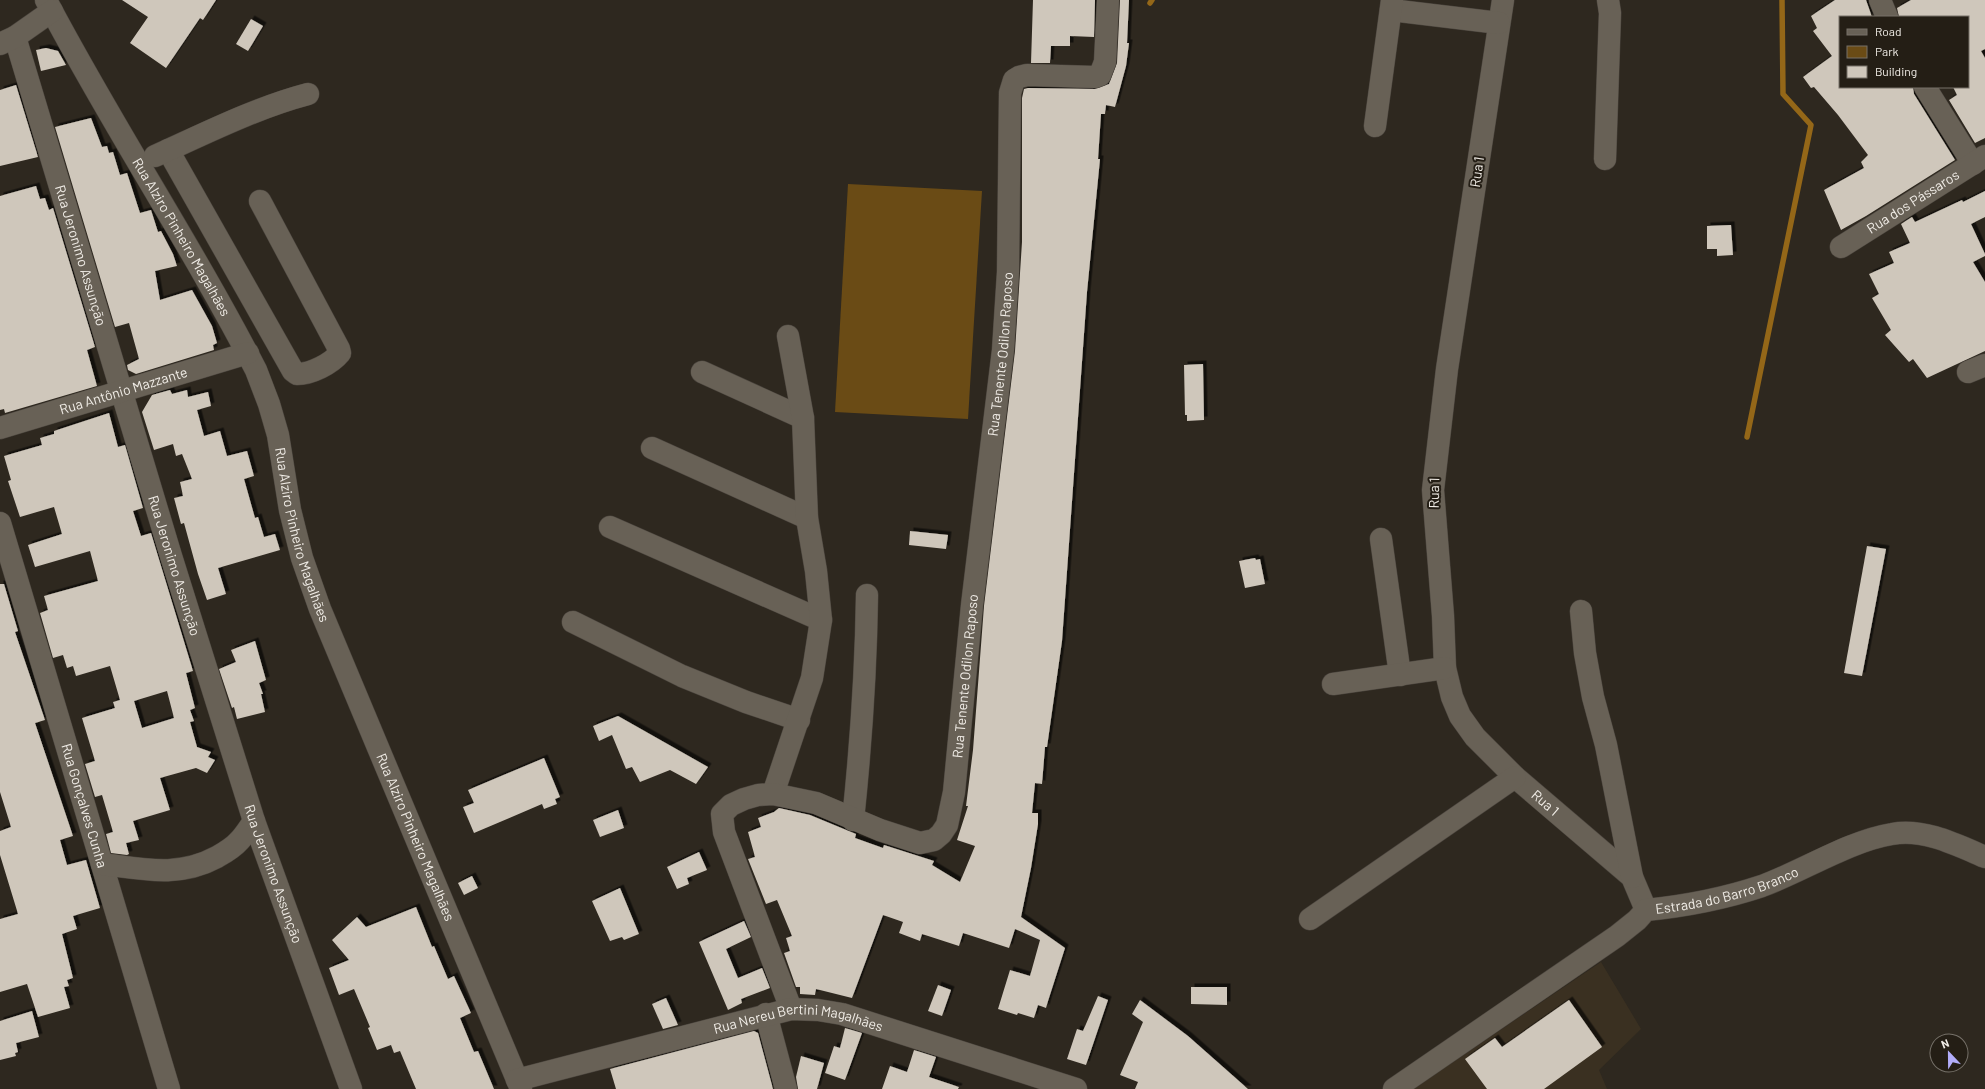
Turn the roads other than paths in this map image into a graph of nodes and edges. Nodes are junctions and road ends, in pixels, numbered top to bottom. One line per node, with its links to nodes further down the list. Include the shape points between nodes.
1 (1108, 0): 40 (street, Rua Tenente Odilon Raposo, via 1105,62 1100,75 1019,77 1011,85 1008,266 1003,350 972,605 950,817 941,834 928,842 920,843)
2 (1503, 0): 8 (street, Rua 1)
3 (1608, 0): 14 (street, via 1610,13)
4 (1880, 0): 7 (street)
5 (49, 5): 9 (street); 16 (street, Rua Alziro Pinheiro Magalhães, via 83,70)
6 (1392, 5): 8 (street); 12 (street)
7 (1887, 16)
8 (1499, 23): 34 (street, Rua 1, via 1448,362 1432,490)
9 (8, 41): 22 (street, Rua Jeronimo Assunção)
10 (1926, 88): 15 (street)
11 (308, 94): 13 (street)
12 (1375, 126)
13 (168, 150): 16 (street); 17 (street, via 293,371 304,374 335,360 340,349)
14 (1605, 159)
15 (1979, 160): 18 (street, Rua dos Pássaros)
16 (139, 162): 20 (street, Rua Alziro Pinheiro Magalhães)
17 (260, 201)
18 (1842, 247)
19 (788, 336): 23 (street)
20 (248, 353): 22 (street, Rua Antônio Mazzante); 49 (street, Rua Alziro Pinheiro Magalhães, via 269,404 278,435 290,510 302,558 320,609)
21 (702, 372): 23 (street)
22 (123, 392): 24 (street, Rua Antônio Mazzante); 41 (street, Rua Jeronimo Assunção, via 173,564)
23 (803, 418): 26 (street)
24 (0, 428)
25 (652, 448): 26 (street)
26 (807, 518): 32 (street)
27 (0, 523): 43 (street, Rua Gonçalves Cunha)
28 (610, 527): 32 (street)
29 (1381, 539): 35 (street)
30 (867, 595): 40 (street, via 865,684)
31 (1581, 611): 44 (street, via 1587,668 1606,745)
32 (821, 620): 37 (street, via 812,678)
33 (573, 622): 37 (street, via 682,676)
34 (1445, 668): 35 (street); 38 (street, Rua 1, via 1460,716 1475,737)
35 (1400, 675): 36 (street)
36 (1332, 684)
37 (799, 720): 39 (street)
38 (1515, 777): 44 (street, Rua 1); 46 (street)
39 (773, 794): 40 (street, Rua Tenente Odilon Raposo, via 816,802); 47 (street, Rua Tenente Odilon Raposo, via 758,795 731,804 722,814 722,822)
40 (853, 820)
41 (254, 821): 43 (street, via 239,842 207,863 167,872); 51 (street, Rua Jeronimo Assunção)
42 (1985, 857): 45 (street, Estrada do Barro Branco, via 1947,841 1919,834 1892,834 1859,844 1762,885 1722,898)
43 (102, 864): 50 (street, Rua Gonçalves Cunha)
44 (1632, 877): 45 (street, Rua 1)
45 (1646, 910): 54 (street, Estrada do Barro Branco, via 1617,936)
46 (1310, 920)
47 (791, 1009): 48 (street, Rua Nereu Bertini Magalhães); 53 (street, Rua Nereu Bertini Magalhães, via 842,1014)
48 (766, 1014): 49 (street, Rua Nereu Bertini Magalhães); 52 (street)
49 (519, 1085)
50 (169, 1089)
51 (351, 1089)
52 (786, 1089)
53 (1076, 1089)
54 (1394, 1089)

